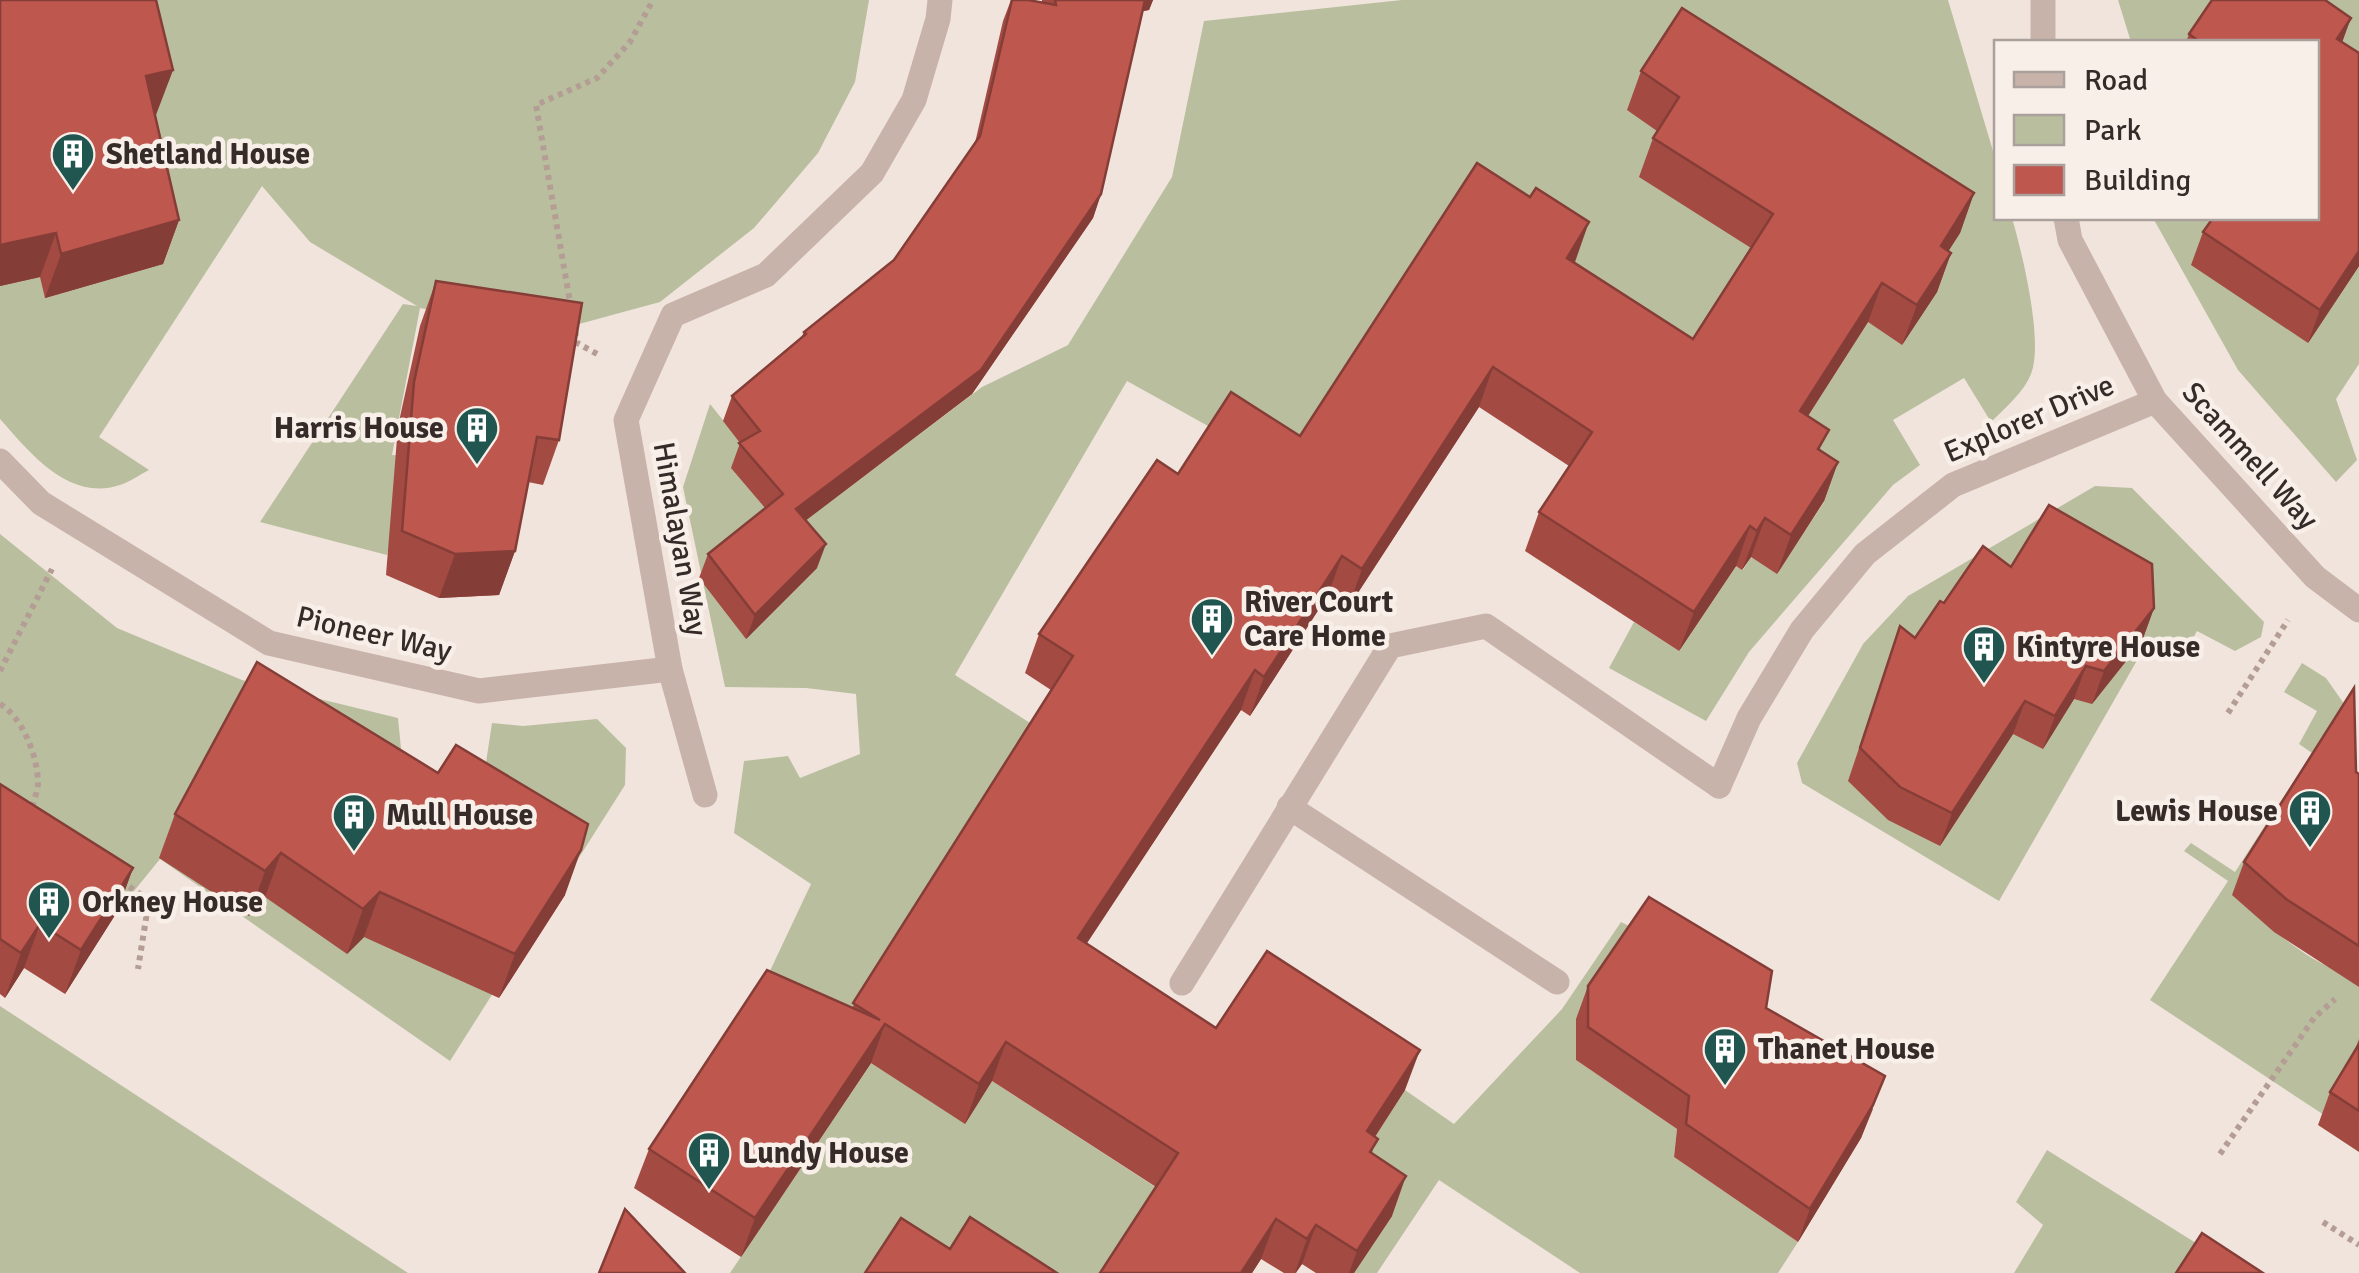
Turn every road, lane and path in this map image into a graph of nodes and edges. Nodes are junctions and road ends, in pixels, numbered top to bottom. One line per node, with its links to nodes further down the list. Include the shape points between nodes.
1 (652, 0): 6 (path, via 630,42 597,78 536,105 577,342)
2 (940, 0): 6 (street, Himalayan Way, via 914,100 872,173 766,274 673,315)
3 (2042, 0): 4 (street)
4 (2042, 40)
5 (2066, 220): 7 (street, Scammell Way, via 2070,240)
6 (644, 379): 12 (street, Himalayan Way, via 626,420)
7 (2156, 401): 10 (street, Scammell Way); 17 (street, Explorer Drive, via 1952,485 1865,554 1802,630 1749,718 1719,786 1486,626 1390,646)
8 (5, 466): 9 (street, Pioneer Way, via 40,502)
9 (75, 524): 12 (street, Pioneer Way, via 269,643 479,691); 13 (path)
10 (2315, 577): 11 (street, Scammell Way); 15 (path)
11 (2359, 610)
12 (670, 669): 16 (street, Himalayan Way)
13 (0, 671)
14 (0, 704): 18 (path, via 29,740 38,784)
15 (2228, 713)
16 (705, 796)
17 (1289, 807): 21 (street); 22 (street)
18 (29, 821)
19 (120, 880): 20 (path, via 150,900)
20 (138, 969)
21 (1557, 982)
22 (1182, 983)
23 (2335, 999): 24 (path, via 2314,1018)
24 (2220, 1154)
25 (2323, 1222): 26 (path)
26 (2359, 1245)

